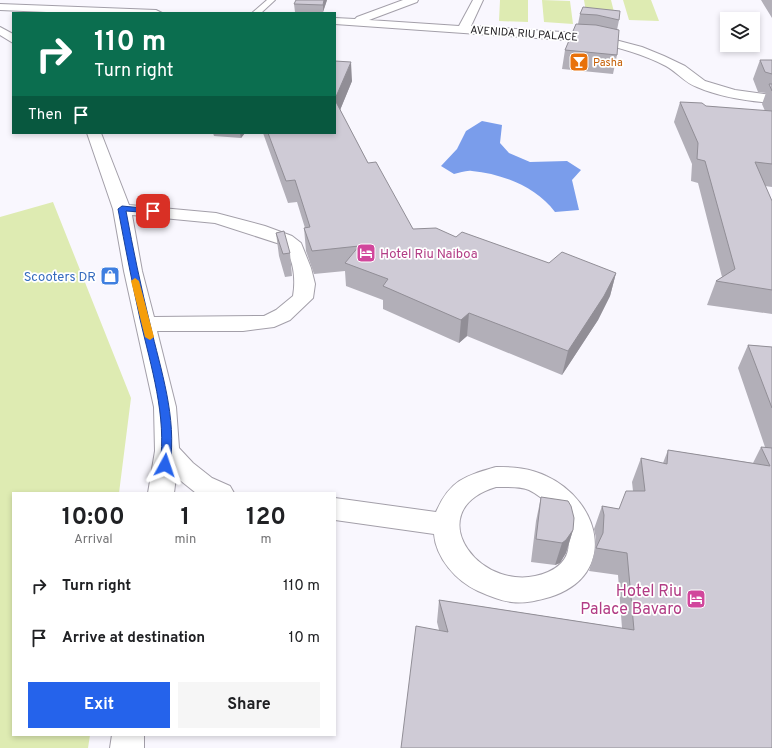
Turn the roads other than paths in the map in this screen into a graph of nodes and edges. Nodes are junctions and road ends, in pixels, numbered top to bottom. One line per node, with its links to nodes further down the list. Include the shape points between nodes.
1 (271, 0): 6 (lane)
2 (413, 0): 8 (street)
3 (478, 0): 9 (street)
4 (0, 7): 5 (street)
5 (130, 12)
6 (257, 12)
7 (336, 21): 8 (street, AVENIDA RIU PALACE)
8 (353, 22): 9 (street, AVENIDA RIU PALACE)
9 (464, 28): 12 (street, AVENIDA RIU PALACE, via 606,40 680,68 698,84 740,96)
10 (0, 30): 11 (street)
11 (12, 38)
12 (772, 99)
13 (94, 134): 14 (street)
14 (122, 209): 15 (street, via 133,271); 15 (street, via 216,218 259,230 286,240 295,247 302,268 305,284 303,298 283,315 267,322)
15 (147, 324): 16 (street, via 165,407)
16 (167, 451): 17 (street); 18 (street, via 184,470 203,485)
17 (161, 492)
18 (219, 492)
19 (336, 509): 20 (street)
20 (445, 524): 20 (street, via 448,543 458,562 475,577 498,588 522,592 545,588 564,578 577,563 582,545 580,526 570,508 556,494 537,483 517,478 496,477 476,482 461,492 450,506)
21 (128, 736): 22 (street)
22 (127, 748)

